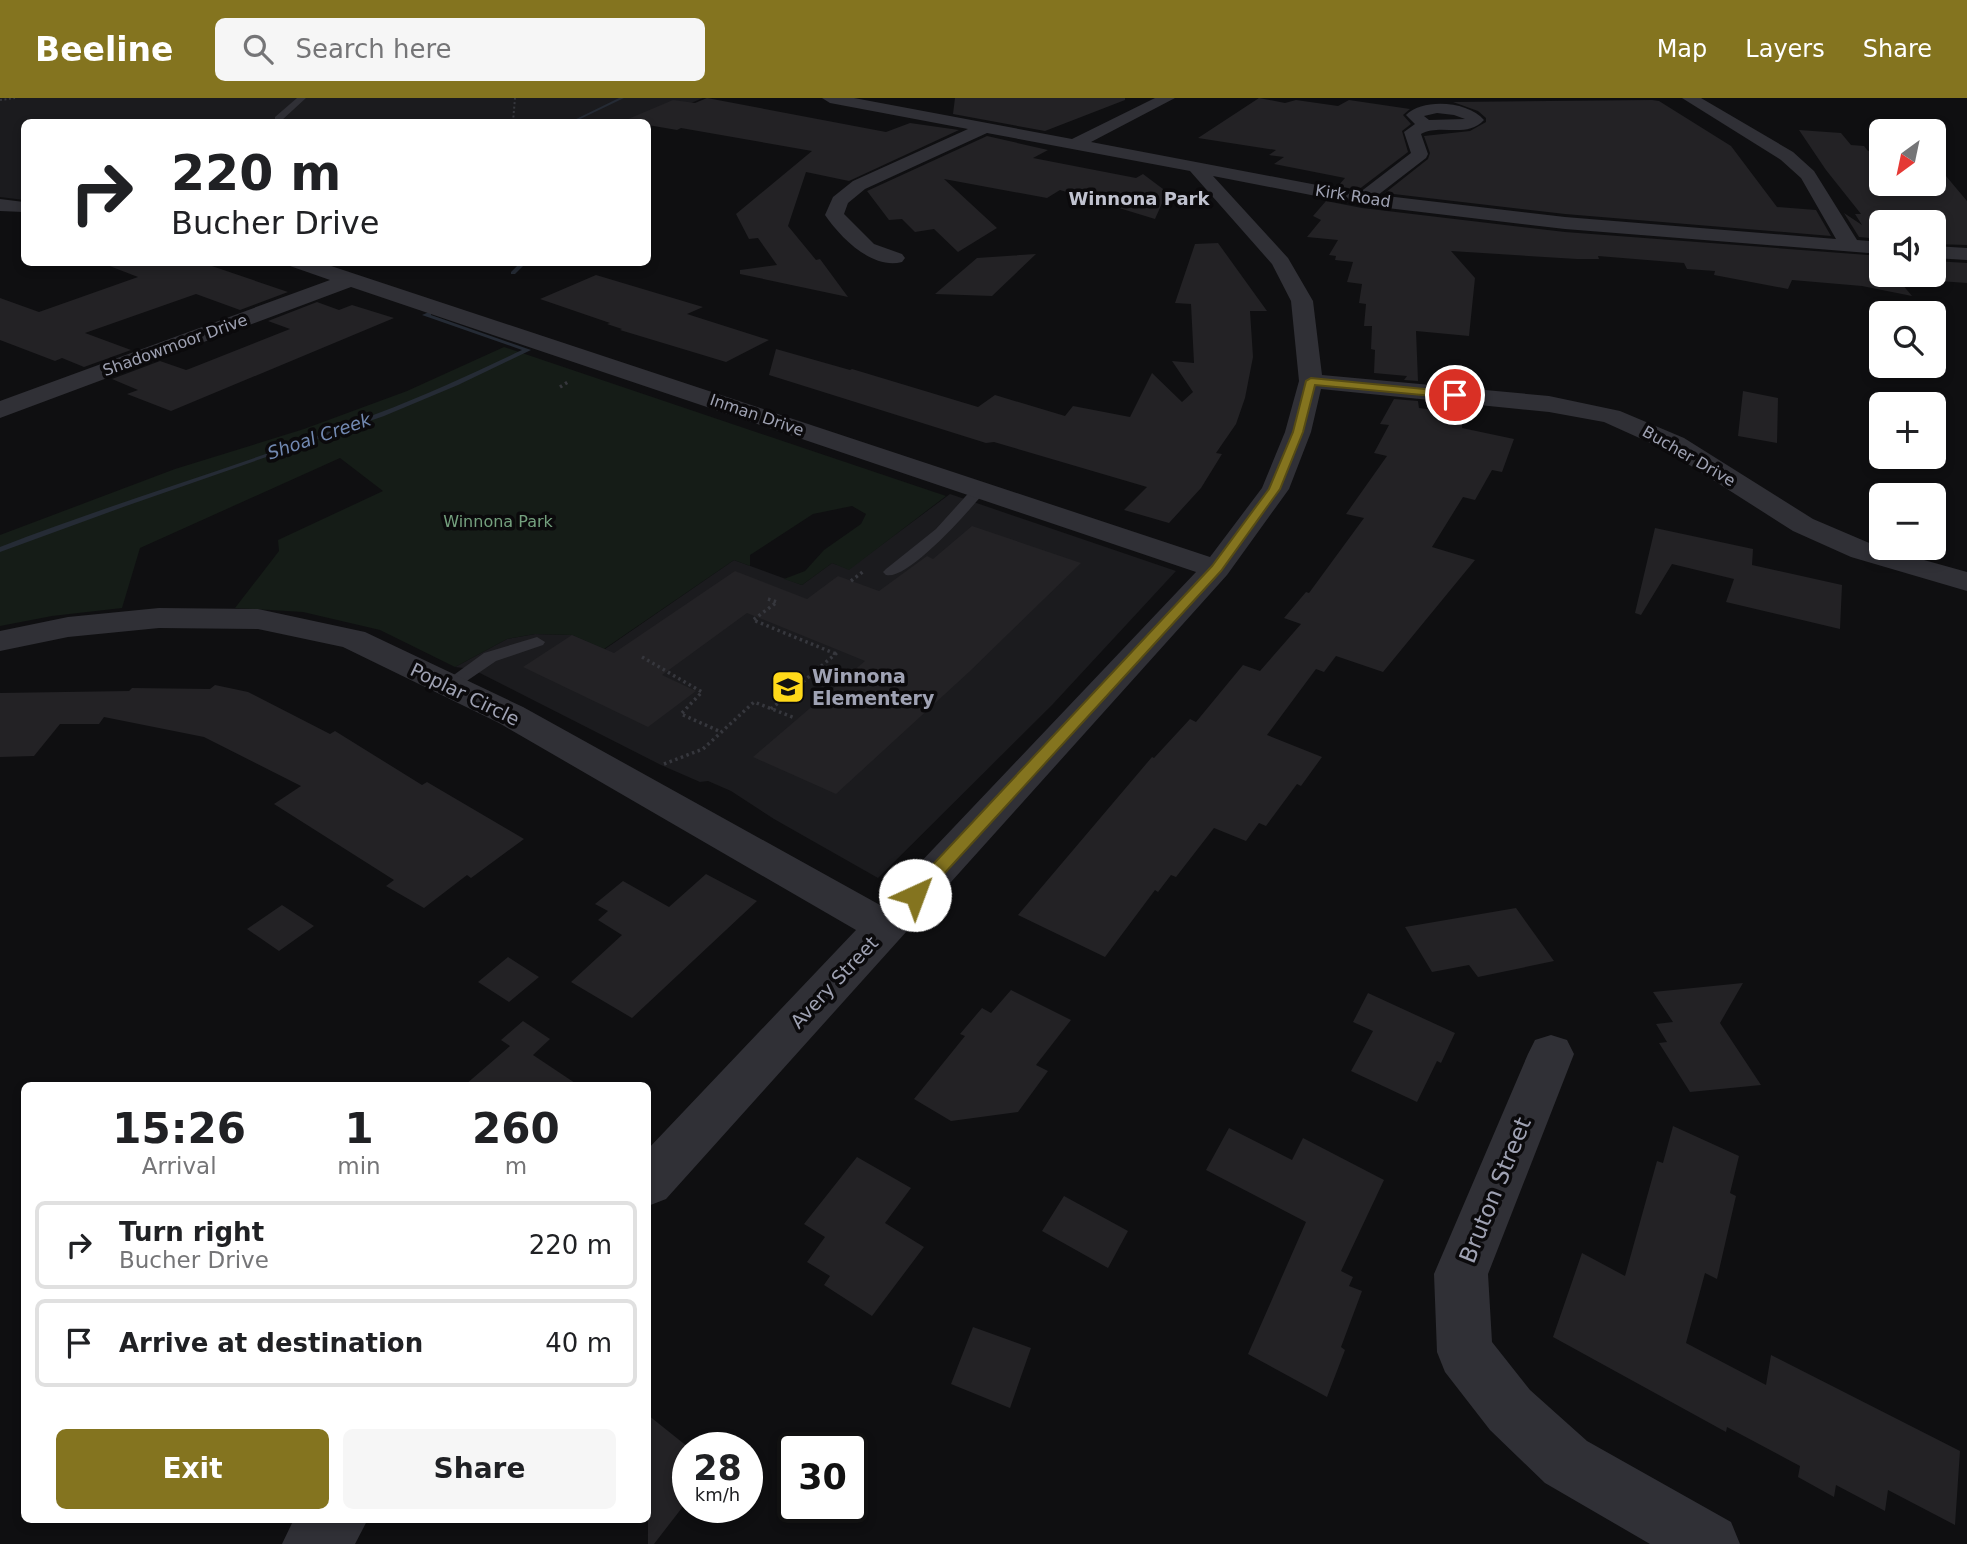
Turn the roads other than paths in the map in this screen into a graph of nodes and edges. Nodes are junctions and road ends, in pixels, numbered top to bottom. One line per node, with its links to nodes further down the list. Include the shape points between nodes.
1 (302, 98): 5 (lane)
2 (830, 98): 7 (street, Kirk Road)
3 (1167, 98): 8 (street)
4 (1690, 98): 15 (street, via 1787,156 1808,175)
5 (278, 119)
6 (1425, 125): 12 (street, via 1412,132 1420,154)
7 (986, 127): 8 (street, Kirk Road); 19 (street, via 859,185 840,201 834,215 867,248)
8 (1075, 144): 9 (street, Kirk Road)
9 (1195, 167): 10 (street, Kirk Road); 11 (street, Avery Street)
10 (1279, 183): 11 (street, via 1248,187); 12 (street, Kirk Road)
11 (1223, 199): 22 (street, Avery Street, via 1281,262 1302,301)
12 (1362, 199): 15 (street, Kirk Road, via 1554,222)
13 (0, 205): 14 (street)
14 (21, 207)
15 (1850, 245): 16 (street, Kirk Road)
16 (1869, 247)
17 (1946, 253): 18 (street)
18 (1967, 254)
19 (895, 258)
20 (309, 266): 21 (street, Inman Drive)
21 (350, 280): 23 (street, Shadowmoor Drive); 24 (street, Inman Drive)
22 (1311, 381): 25 (street, Avery Street, via 1298,432 1275,489); 27 (street, Bucher Drive, via 1549,404 1611,416 1675,444 1803,525 1861,551)
23 (6, 403)
24 (979, 490): 25 (street, Inman Drive); 26 (lane, via 941,532)
25 (1216, 569): 31 (street, Avery Street)
26 (891, 572)
27 (1967, 582)
28 (0, 641): 30 (street, Poplar Circle, via 68,627 159,618 258,619 353,639)
29 (537, 642): 30 (lane, via 490,657)
30 (449, 685): 31 (street, Poplar Circle, via 511,715)
31 (885, 927): 33 (street, Avery Street)
32 (1551, 1054): 36 (street, Bruton Street, via 1461,1274 1465,1352 1510,1410 1566,1462)
33 (651, 1180)
34 (333, 1523): 35 (street)
35 (313, 1544)
36 (1709, 1544)

